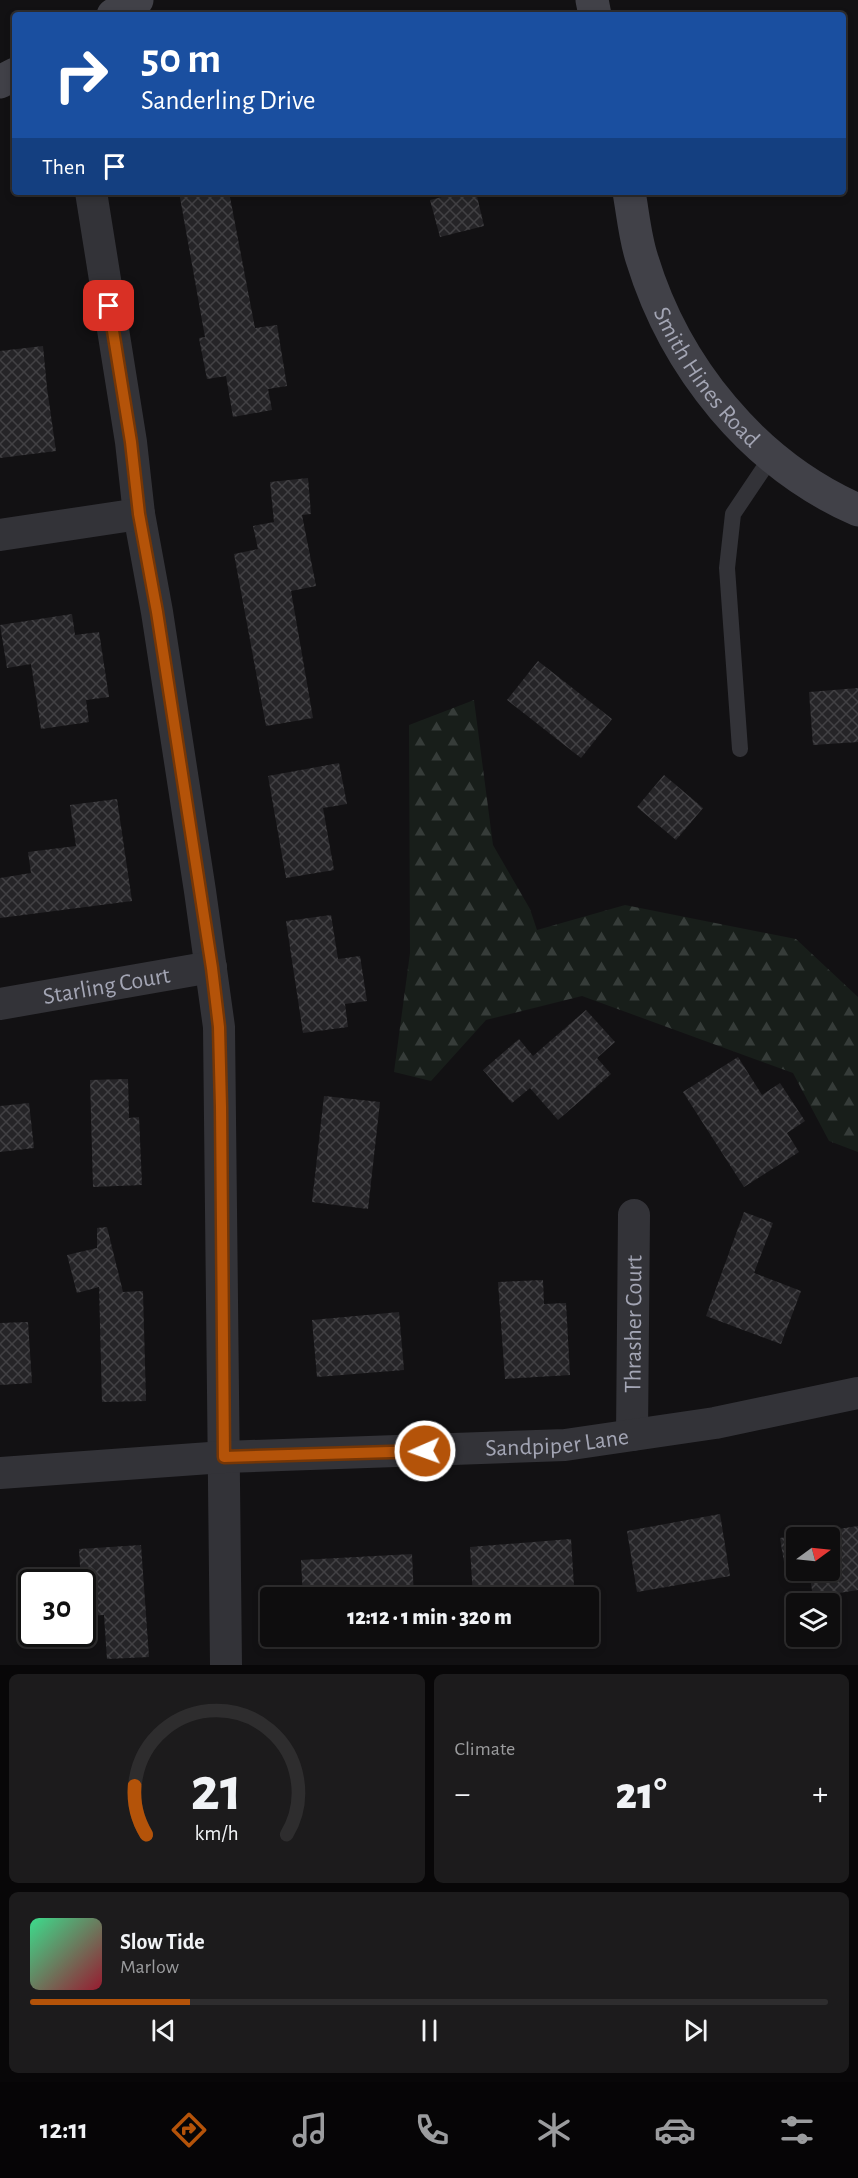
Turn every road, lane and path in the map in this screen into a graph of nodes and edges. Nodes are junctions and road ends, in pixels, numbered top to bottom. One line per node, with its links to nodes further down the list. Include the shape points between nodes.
1 (138, 0): 2 (street)
2 (118, 12)
3 (91, 195): 7 (street)
4 (630, 195): 5 (street, Smith Hines Road, via 641,258 669,329 733,420)
5 (772, 456): 6 (street, Smith Hines Road, via 836,500); 9 (lane, via 733,514 731,525 727,568)
6 (858, 510)
7 (139, 514): 8 (street); 10 (street)
8 (0, 535)
9 (740, 749)
10 (212, 968): 11 (street, Starling Court); 15 (street, via 221,1084)
11 (0, 1004)
12 (634, 1215): 14 (street, Thrasher Court)
13 (858, 1393): 14 (street, Sandpiper Lane, via 715,1424)
14 (632, 1435): 15 (street, Sandpiper Lane, via 514,1448)
15 (224, 1457): 16 (street, Sandpiper Lane); 17 (street)
16 (0, 1473)
17 (225, 1665)

